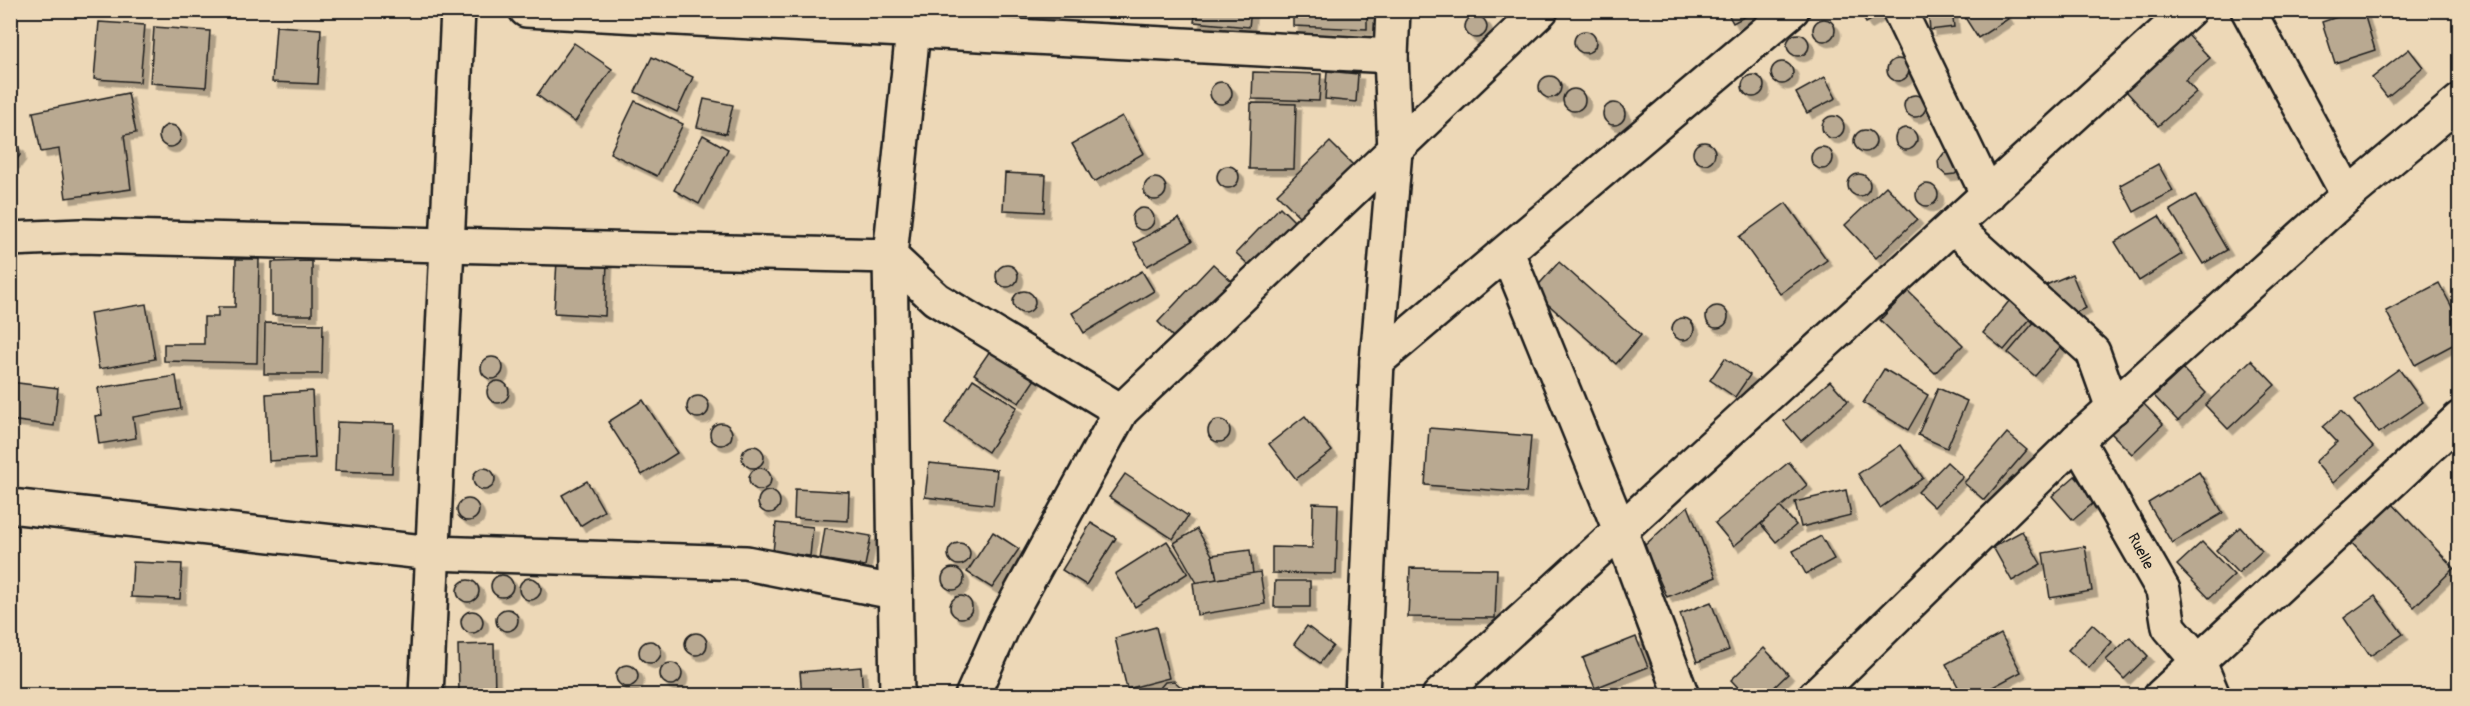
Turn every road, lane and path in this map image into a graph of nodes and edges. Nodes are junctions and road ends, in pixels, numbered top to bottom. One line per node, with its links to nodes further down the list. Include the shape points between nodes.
1 (458, 10): 17 (street)
2 (526, 10): 9 (street)
3 (1393, 10): 10 (street)
4 (1540, 10): 12 (street)
5 (1792, 10): 18 (street)
6 (1899, 10): 13 (street)
7 (2189, 10): 13 (street)
8 (2248, 10): 14 (street)
9 (915, 21): 10 (street); 19 (street)
10 (1391, 56): 12 (street)
11 (2456, 108): 14 (street)
12 (1395, 151): 20 (street); 22 (street)
13 (1988, 195): 15 (street)
14 (2348, 195): 21 (street)
15 (1953, 226): 21 (street, via 2093,352); 26 (street)
16 (10, 239): 17 (street, via 80,236)
17 (447, 245): 19 (street); 27 (street)
18 (1507, 252): 20 (street); 26 (street)
19 (890, 256): 22 (street, via 936,299); 28 (street)
20 (1377, 361): 33 (street)
21 (2113, 408): 24 (street)
22 (1121, 411): 32 (street, via 1004,624)
23 (2460, 418): 29 (street)
24 (2077, 440): 29 (street, Ruelle, via 2163,590 2169,627); 36 (street)
25 (10, 506): 27 (street)
26 (1620, 530): 34 (street); 35 (street)
27 (432, 553): 28 (street, via 746,563); 30 (street)
28 (894, 592): 31 (street)
29 (2199, 662): 37 (street); 38 (street, Ruelle)
30 (426, 696)
31 (897, 696)
32 (972, 696)
33 (1362, 696)
34 (1439, 696)
35 (1682, 696)
36 (1815, 696)
37 (2161, 696)
38 (2212, 696)

